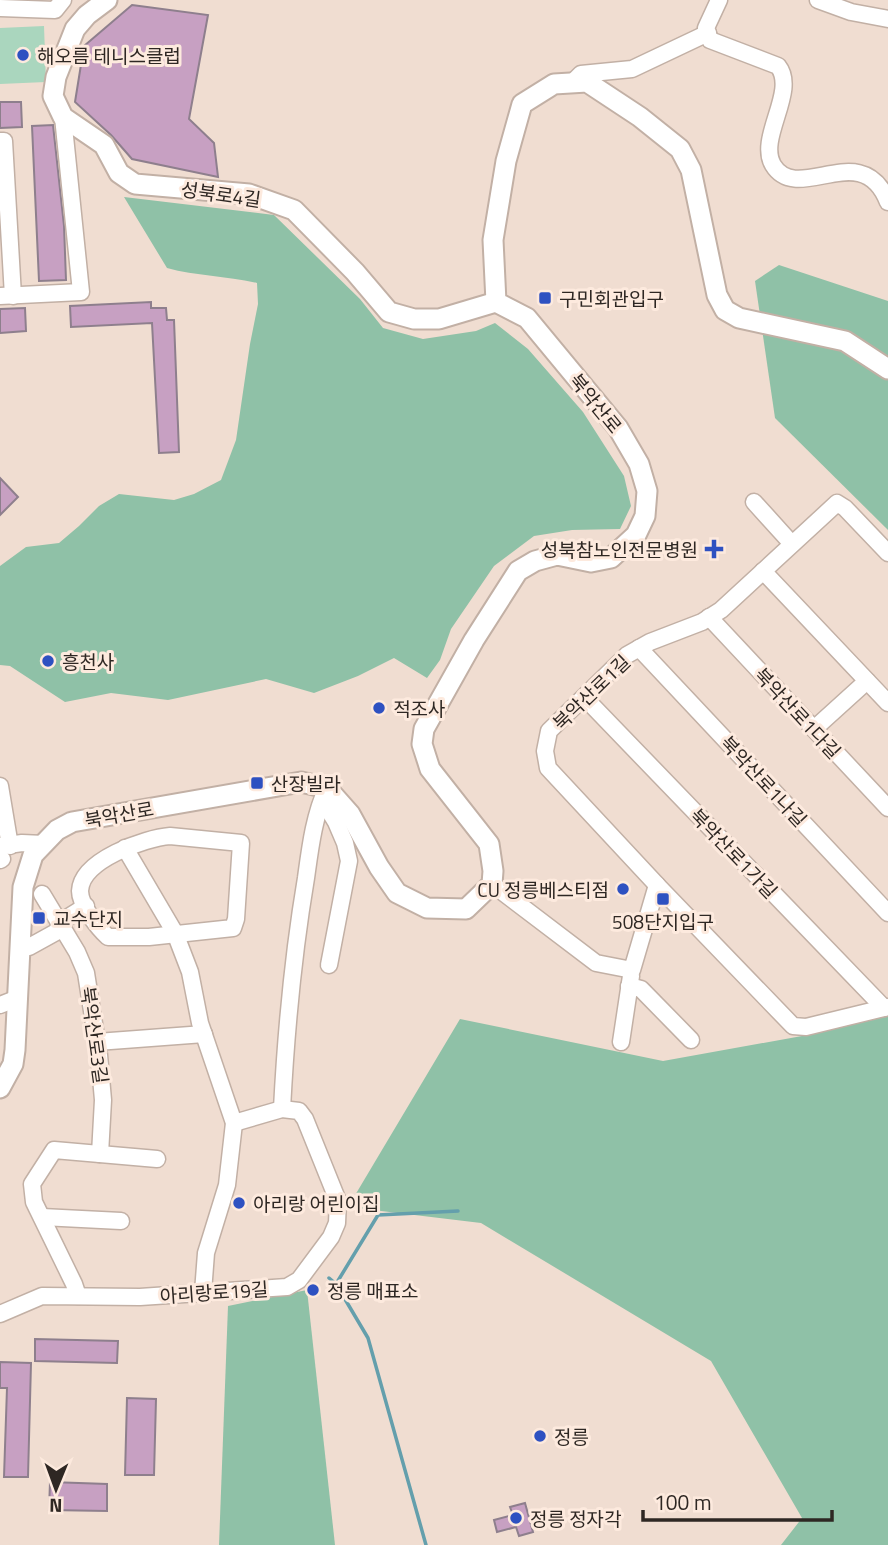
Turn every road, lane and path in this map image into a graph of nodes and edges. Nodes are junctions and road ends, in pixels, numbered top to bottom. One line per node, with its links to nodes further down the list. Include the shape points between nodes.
1 (63, 0): 5 (street, via 55,10)
2 (107, 0): 9 (street, via 75,29 53,96)
3 (719, 0): 7 (street)
4 (818, 0): 6 (street)
5 (0, 8)
6 (888, 19)
7 (708, 33): 8 (street, via 632,69 581,74); 11 (street, via 710,40 782,71 769,146 772,164 782,176 802,179 859,172 875,180)
8 (572, 83): 13 (street, via 554,84 522,104 506,161 493,240); 14 (street, via 587,82 602,91 680,149 691,170 717,295 725,310 739,318 845,341)
9 (63, 117): 12 (street, via 81,292); 13 (street, 성북로4길, via 104,145 119,173 135,184 249,194 294,210 389,312 439,319)
10 (0, 141): 12 (street, via 4,141)
11 (888, 202)
12 (6, 296)
13 (496, 302): 31 (street, 북악산로, via 527,318 618,428 639,464 647,491 645,516 636,535 611,558 591,562 557,555 519,571 424,729 422,744 430,769 489,844)
14 (888, 369)
15 (754, 502): 16 (street)
16 (792, 544): 17 (street, 북악산로1길, via 837,503); 18 (street, 북악산로1길)
17 (888, 553)
18 (763, 571): 19 (street, 북악산로1길); 21 (street)
19 (709, 617): 20 (street, 북악산로1길); 24 (street, 북악산로1다길)
20 (639, 648): 22 (street, 북악산로1길); 35 (street, 북악산로1나길)
21 (867, 681): 23 (street); 24 (street)
22 (584, 697): 32 (street, 북악산로1길, via 549,731 548,768); 42 (street, 북악산로1가길)
23 (888, 703)
24 (814, 729): 27 (street, 북악산로1다길)
25 (0, 786): 30 (street)
26 (324, 796): 28 (street, 북악산로, via 301,782 72,822); 31 (street, via 350,814 397,893 427,908 466,909); 39 (street, via 349,860); 48 (street, via 294,948)
27 (888, 808)
28 (44, 844): 30 (street, via 22,843); 38 (street, 북악산로, via 33,855 23,887)
29 (124, 848): 34 (street, via 84,877 80,891); 37 (street); 37 (street, via 170,836 241,843 233,928)
30 (3, 853)
31 (492, 884): 40 (street, via 596,963)
32 (657, 885): 40 (street); 42 (street, 북악산로1길, via 793,1026)
33 (42, 894): 36 (street, 북악산로3길)
34 (86, 906): 36 (street); 37 (street, via 108,937)
35 (888, 913)
36 (59, 923): 38 (street, via 58,930 29,947); 45 (street, 북악산로3길, via 86,973)
37 (175, 933): 43 (street, via 190,972)
38 (20, 947): 41 (street, 북악산로)
39 (329, 965)
40 (631, 978): 44 (street); 46 (street)
41 (9, 1001): 47 (street, 북악산로, via 13,1065)
42 (886, 1008)
43 (204, 1034): 45 (street); 49 (street)
44 (691, 1040)
45 (97, 1042): 50 (street, 북악산로3길, via 103,1100)
46 (621, 1042)
47 (0, 1088)
48 (282, 1109): 49 (street); 54 (street, 아리랑로19길, via 299,1111 305,1119 338,1201 331,1237 299,1280 287,1287)
49 (234, 1123): 54 (street, via 226,1185 206,1253)
50 (100, 1154): 51 (street); 52 (street, via 54,1150 33,1184 34,1202)
51 (157, 1159)
52 (42, 1217): 53 (street); 55 (street)
53 (121, 1221)
54 (203, 1292): 55 (street, 아리랑로19길)
55 (78, 1296): 56 (street, 아리랑로19길, via 42,1296)
56 (0, 1314)

